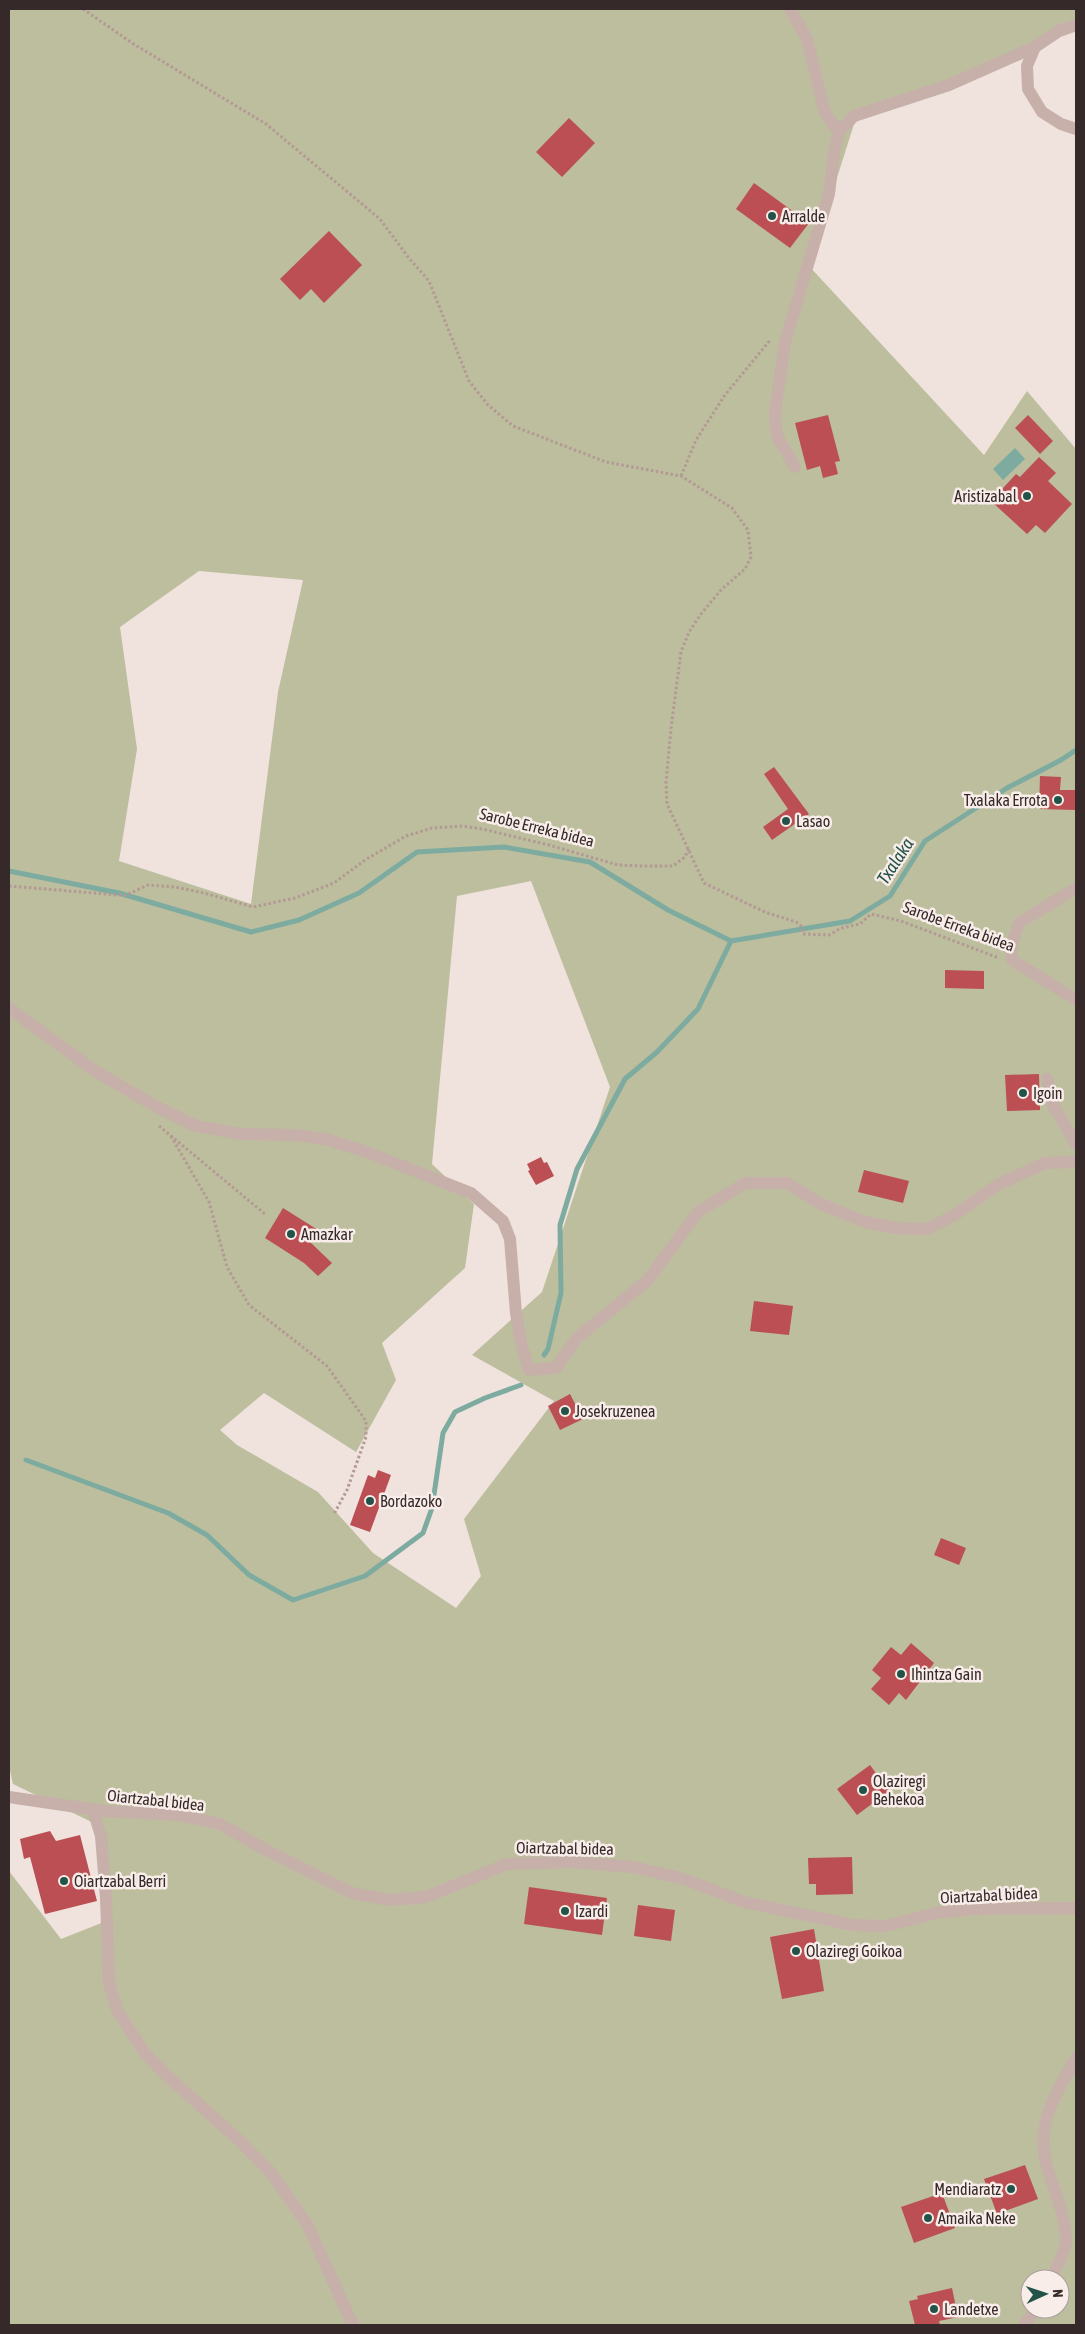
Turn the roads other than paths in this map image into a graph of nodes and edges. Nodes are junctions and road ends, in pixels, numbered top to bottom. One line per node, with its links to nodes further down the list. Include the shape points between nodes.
1 (790, 9): 5 (street, via 807,40 825,113)
2 (1076, 25): 3 (street, via 1059,31)
3 (1035, 47): 4 (street, via 1027,66 1028,89 1042,112); 5 (street, via 949,84 854,116)
4 (1076, 129)
5 (839, 132): 6 (street, via 829,194 785,342 775,413 777,436)
6 (795, 467)
7 (1076, 888): 8 (street, via 1018,923 1011,947 1012,960)
8 (1076, 1000)
9 (9, 1008): 11 (street)
10 (9, 1018): 11 (street)
11 (34, 1026): 14 (street, via 95,1071 196,1126 241,1134 294,1135 325,1140 364,1151 471,1193 503,1221 510,1239 516,1313 530,1370 556,1368 577,1338 648,1280 698,1212 745,1184 787,1183 821,1204 865,1222 896,1228 927,1228 953,1216 999,1184 1045,1164)
12 (1047, 1079): 13 (street, via 1053,1105)
13 (1076, 1144)
14 (1076, 1162)
15 (9, 1797): 16 (street, Oiartzabal bidea)
16 (93, 1810): 17 (street, Oiartzabal bidea, via 179,1816 220,1824 352,1893 389,1900 426,1897 507,1864 570,1862 634,1866 684,1879 744,1902 852,1925 886,1926 936,1913 973,1909); 20 (street, via 101,1836 109,1983 117,2010 144,2052 272,2174 307,2224)
17 (1076, 1908)
18 (1076, 2058): 19 (street, via 1054,2097 1044,2132 1045,2157 1052,2188 1063,2214 1066,2242)
19 (1055, 2269)
20 (353, 2325)

